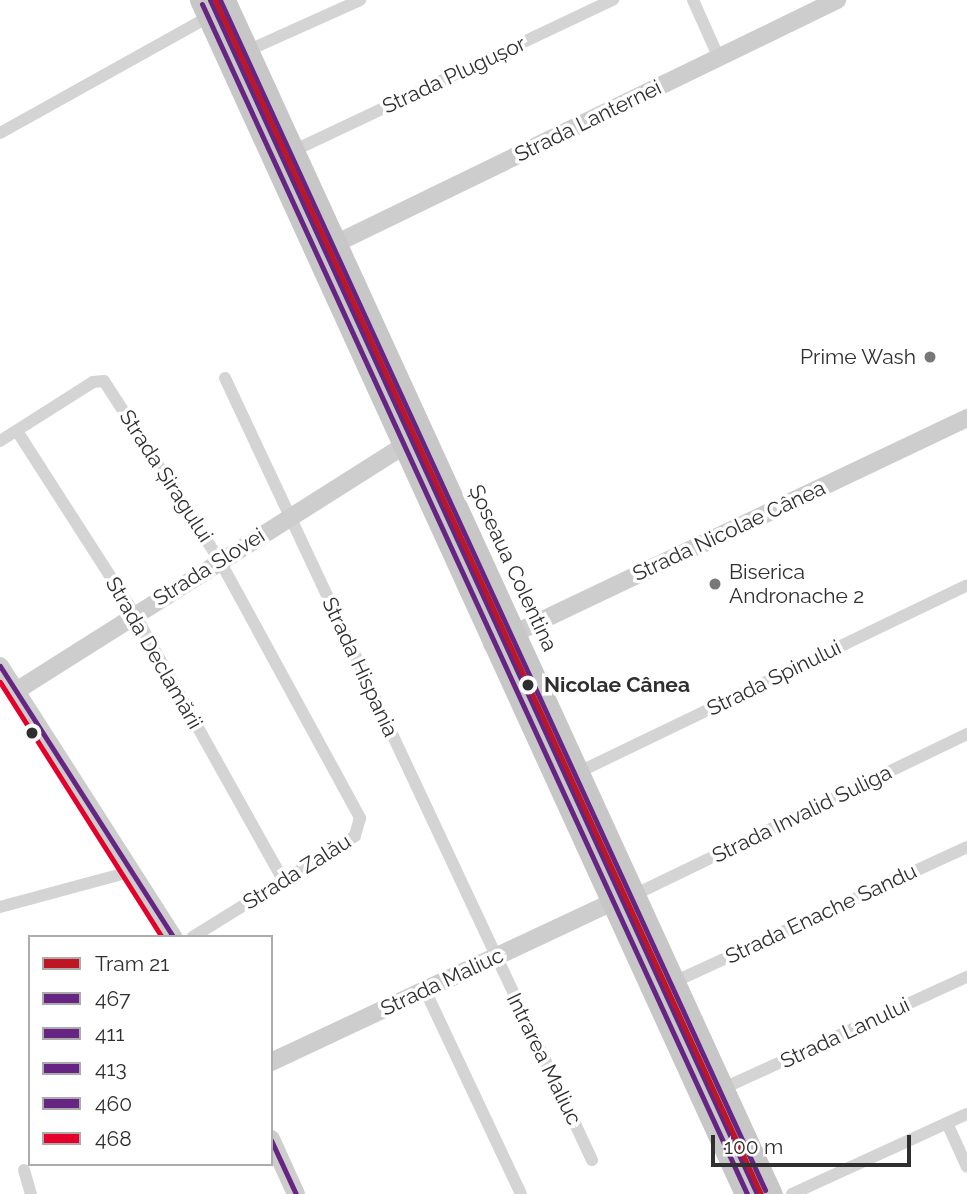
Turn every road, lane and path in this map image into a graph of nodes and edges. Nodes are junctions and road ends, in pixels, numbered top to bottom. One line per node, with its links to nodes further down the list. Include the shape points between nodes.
1 (226, 0): 7 (main road, Șoseaua Colentina)
2 (360, 0): 7 (street)
3 (613, 0): 10 (street, Strada Plugușor)
4 (693, 0): 8 (street)
5 (837, 0): 8 (street, Strada Lanternei)
6 (203, 9): 9 (street); 16 (main road)
7 (249, 50): 10 (main road, Șoseaua Colentina)
8 (719, 58): 11 (street, Strada Lanternei)
9 (0, 133)
10 (295, 150): 11 (main road, Șoseaua Colentina)
11 (339, 242): 21 (main road, Șoseaua Colentina)
12 (225, 377): 17 (street, Strada Hispania)
13 (966, 420): 21 (street, Strada Nicolae Cânea)
14 (17, 431): 15 (street, Strada Șiragului); 18 (street, Strada Șiragului, via 104,381); 20 (street, Strada Declamării)
15 (0, 442)
16 (404, 446): 17 (street, Strada Slovei); 22 (main road)
17 (290, 516): 18 (street, Strada Slovei); 36 (street, Strada Hispania)
18 (220, 561): 20 (street, Strada Slovei); 27 (street, Strada Șiragului)
19 (967, 585): 26 (street, Strada Spinului)
20 (135, 615): 24 (street, Strada Slovei); 30 (street, Strada Declamării)
21 (519, 631): 22 (street, Strada Nicolae Cânea); 26 (main road, Șoseaua Colentina)
22 (492, 645): 32 (main road)
23 (0, 666): 24 (street)
24 (16, 691): 29 (street)
25 (967, 734): 31 (street, Strada Invalid Suliga)
26 (581, 771): 31 (main road, Șoseaua Colentina)
27 (362, 827): 30 (street, Strada Zalău)
28 (967, 846): 38 (street, Strada Enache Sandu)
29 (133, 871): 33 (street); 34 (street)
30 (283, 880): 35 (street, Strada Zalău)
31 (636, 894): 38 (main road, Șoseaua Colentina)
32 (613, 902): 36 (street, Strada Maliuc); 51 (main road)
33 (0, 907)
34 (172, 935)
35 (196, 935)
36 (495, 957): 39 (street, Strada Maliuc); 45 (street, Intrarea Maliuc)
37 (967, 977): 41 (street, Strada Lanului)
38 (676, 981): 41 (main road, Șoseaua Colentina)
39 (425, 990): 40 (street, Strada Maliuc); 50 (street)
40 (273, 1061)
41 (724, 1088): 52 (main road, Șoseaua Colentina)
42 (967, 1114): 43 (street)
43 (947, 1123): 46 (street); 53 (street)
44 (273, 1143): 49 (street)
45 (592, 1160)
46 (967, 1167)
47 (24, 1170): 48 (street)
48 (31, 1194)
49 (296, 1194)
50 (521, 1194)
51 (744, 1194)
52 (773, 1194)
53 (792, 1194)

